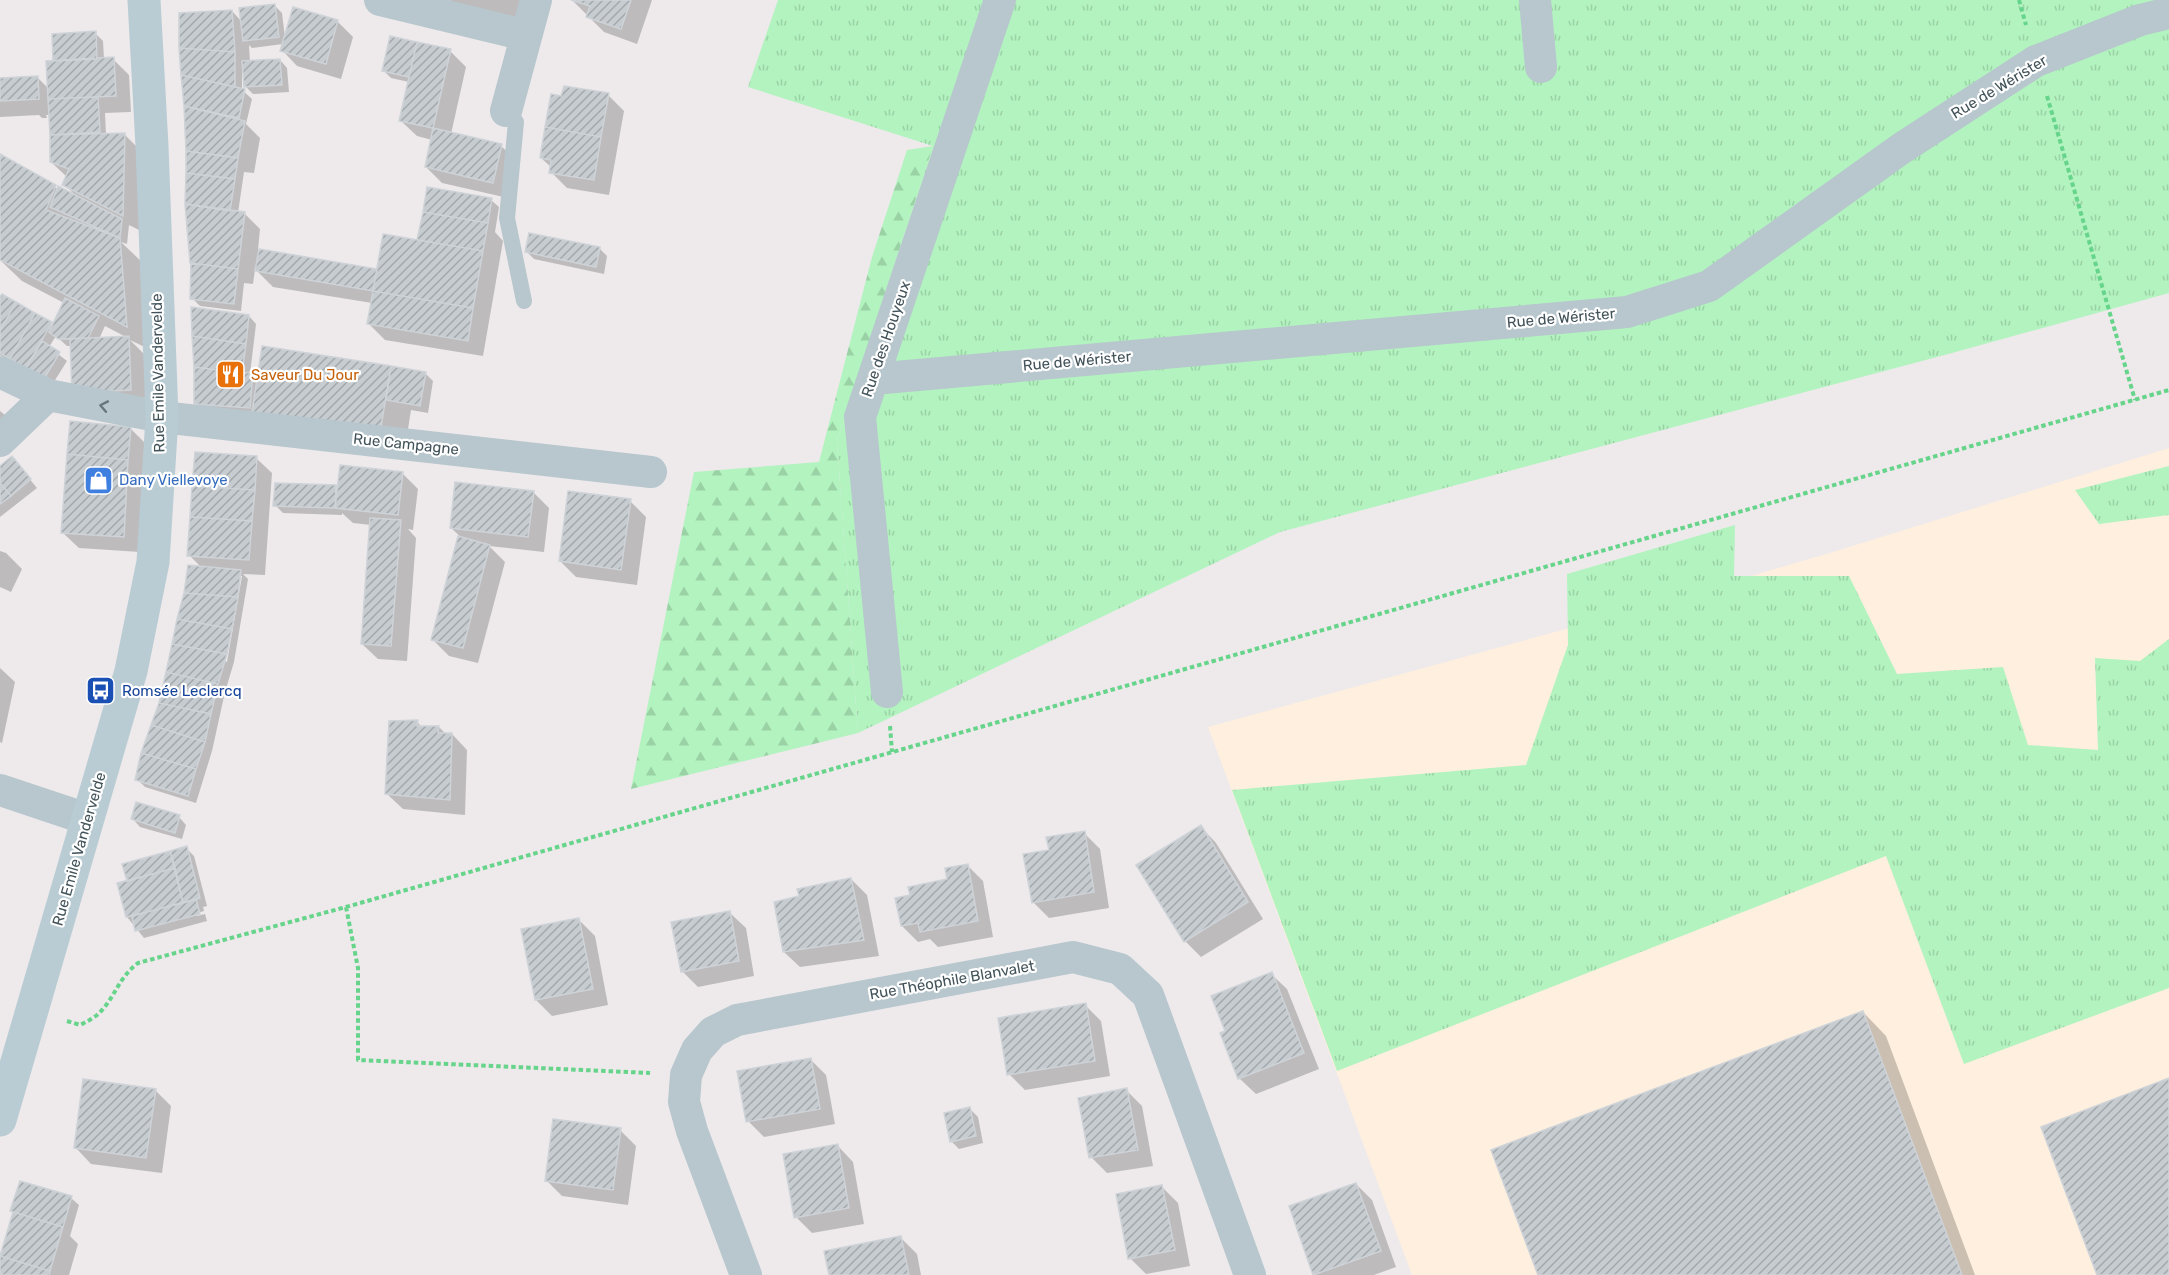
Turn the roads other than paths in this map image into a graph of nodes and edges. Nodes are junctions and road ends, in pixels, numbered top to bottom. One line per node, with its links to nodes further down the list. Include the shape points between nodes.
1 (144, 0): 14 (main road, Rue Emile Vandervelde)
2 (380, 0): 7 (street)
3 (536, 0): 7 (street)
4 (1000, 0): 12 (street, Rue des Houyeux)
5 (1535, 0): 8 (street)
6 (2169, 13): 12 (street, Rue de Wérister, via 2140,20 2036,61 1902,148 1709,286 1627,312)
7 (525, 35): 9 (street)
8 (1541, 67)
9 (506, 111): 10 (lane, via 516,122 507,218)
10 (524, 301)
11 (0, 372): 13 (street, Rue Campagne)
12 (873, 379): 17 (street, Rue des Houyeux, via 860,417)
13 (48, 395): 14 (street, Rue Campagne, one-way to 13); 15 (street)
14 (162, 417): 16 (street, Rue Campagne); 19 (main road, Rue Emile Vandervelde, via 150,581 131,671)
15 (0, 441)
16 (651, 472)
17 (887, 692)
18 (0, 790): 19 (street)
19 (87, 819): 20 (main road, Rue Emile Vandervelde)
20 (0, 1120)
21 (746, 1275): 22 (street, Rue Théophile Blanvalet, via 684,1102 686,1075 697,1050 713,1032 737,1020 1072,957 1120,969 1148,995)
22 (1250, 1275)

